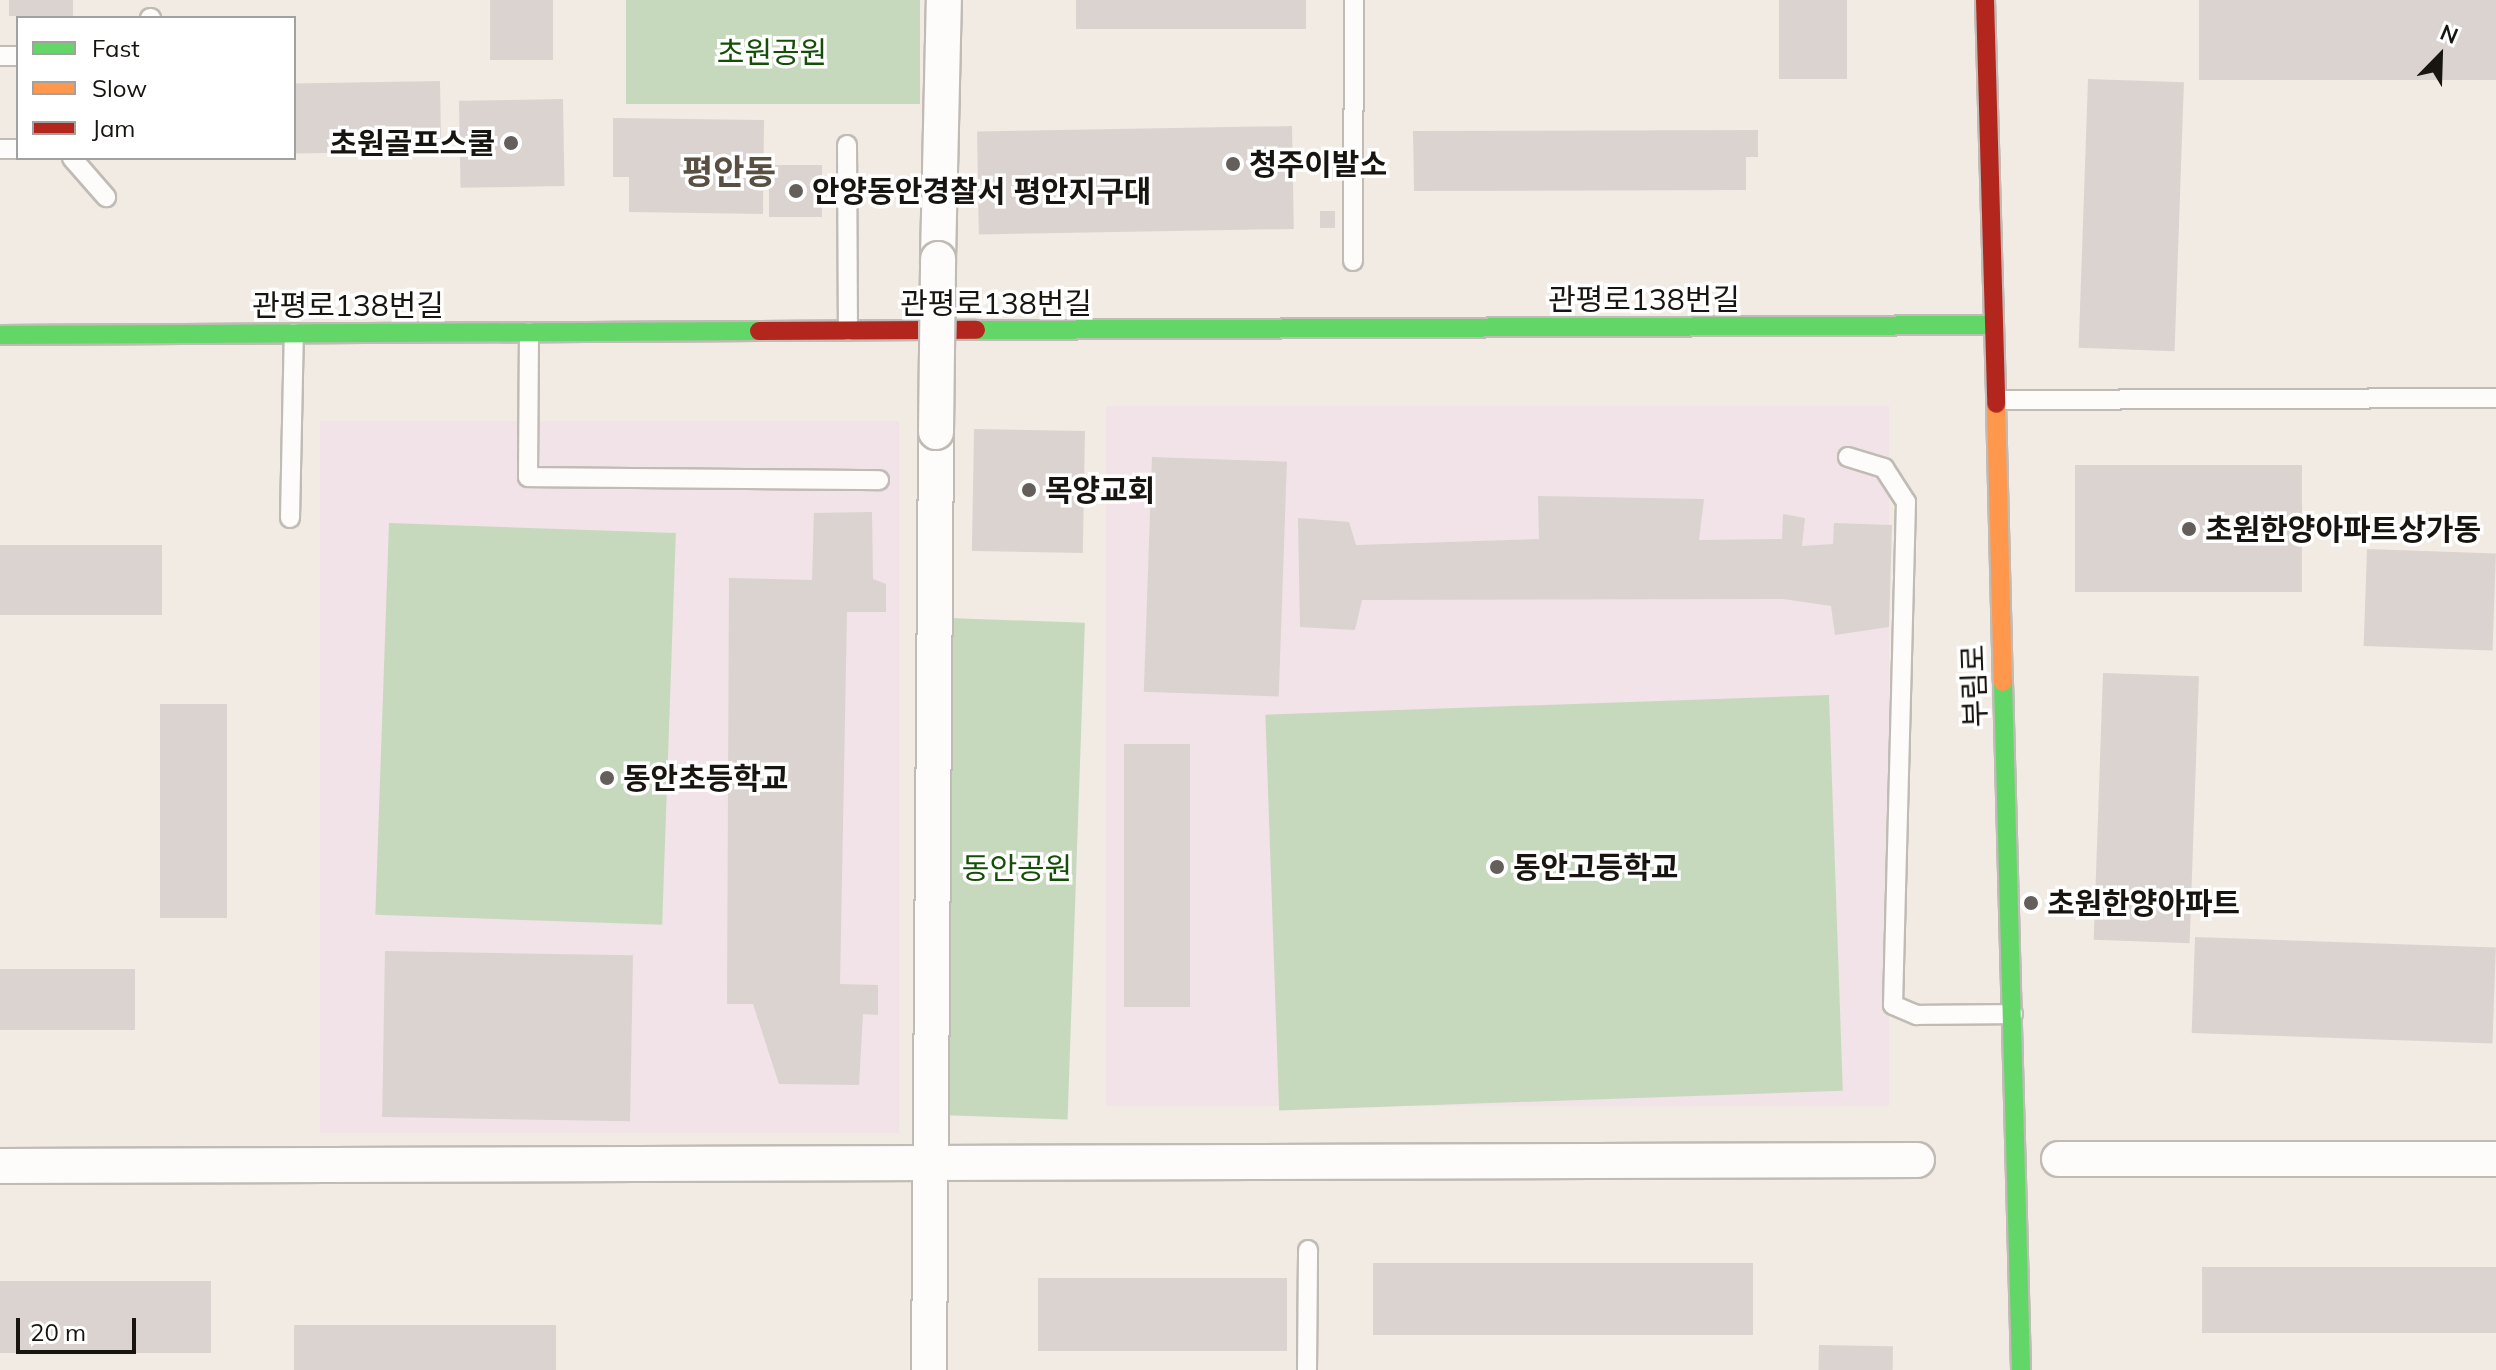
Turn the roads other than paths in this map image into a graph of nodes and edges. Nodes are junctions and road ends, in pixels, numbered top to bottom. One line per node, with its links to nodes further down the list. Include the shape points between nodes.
1 (944, 0): 22 (street, bridge)
2 (1354, 0): 7 (lane)
3 (1985, 0): 8 (street, 부림로)
4 (847, 145): 9 (lane)
5 (74, 160): 6 (lane)
6 (106, 197)
7 (1353, 261)
8 (1993, 325): 9 (street, 관평로138번길); 14 (street, 부림로)
9 (848, 331): 10 (street, 관평로138번길)
10 (529, 332): 11 (street, 관평로138번길); 16 (lane, via 528,477)
11 (294, 333): 12 (street, 관평로138번길); 17 (lane)
12 (0, 335)
13 (2496, 398): 14 (lane)
14 (1993, 400): 18 (street, 부림로)
15 (1848, 457): 18 (lane, via 1884,468 1906,502 1893,1005 1917,1015)
16 (879, 480)
17 (290, 518)
18 (2013, 1014): 27 (street, 부림로)
19 (2059, 1159): 20 (street)
20 (2496, 1159)
21 (1917, 1160): 22 (street)
22 (928, 1165): 23 (street); 25 (street)
23 (0, 1166)
24 (1308, 1250): 26 (lane)
25 (929, 1370)
26 (1307, 1370)
27 (2021, 1370)

